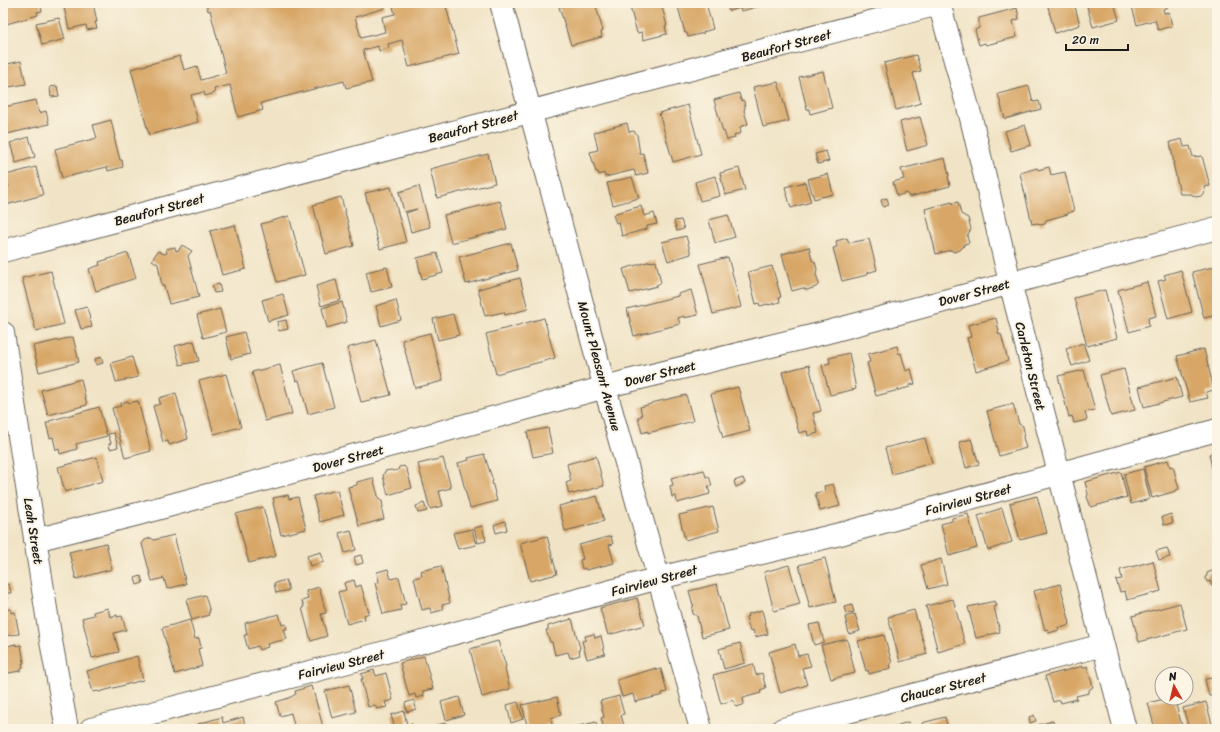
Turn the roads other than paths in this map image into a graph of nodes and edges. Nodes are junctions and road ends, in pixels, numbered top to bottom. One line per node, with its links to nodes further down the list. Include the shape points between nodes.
1 (501, 3): 3 (street, Mount Pleasant Avenue)
2 (940, 3): 3 (street, Beaufort Street, via 713,65); 6 (street, Carleton Street, via 971,118)
3 (530, 111): 5 (street, Beaufort Street); 8 (street, Mount Pleasant Avenue)
4 (1217, 228): 6 (street, Dover Street)
5 (3, 251)
6 (1010, 282): 8 (street, Dover Street, via 828,332); 10 (street, Carleton Street)
7 (3, 333): 11 (street, Leah Street)
8 (605, 388): 11 (street, Dover Street); 12 (street, Mount Pleasant Avenue)
9 (1217, 430): 10 (street, Fairview Street)
10 (1059, 474): 12 (street, Fairview Street, via 844,533); 13 (street, Carleton Street)
11 (35, 540): 14 (street, Leah Street)
12 (660, 578): 15 (street, Fairview Street, via 367,658); 16 (street, Mount Pleasant Avenue)
13 (1102, 645): 17 (street, Chaucer Street); 18 (street, Carleton Street)
14 (67, 729)
15 (91, 729)
16 (701, 729)
17 (783, 729)
18 (1125, 729)

